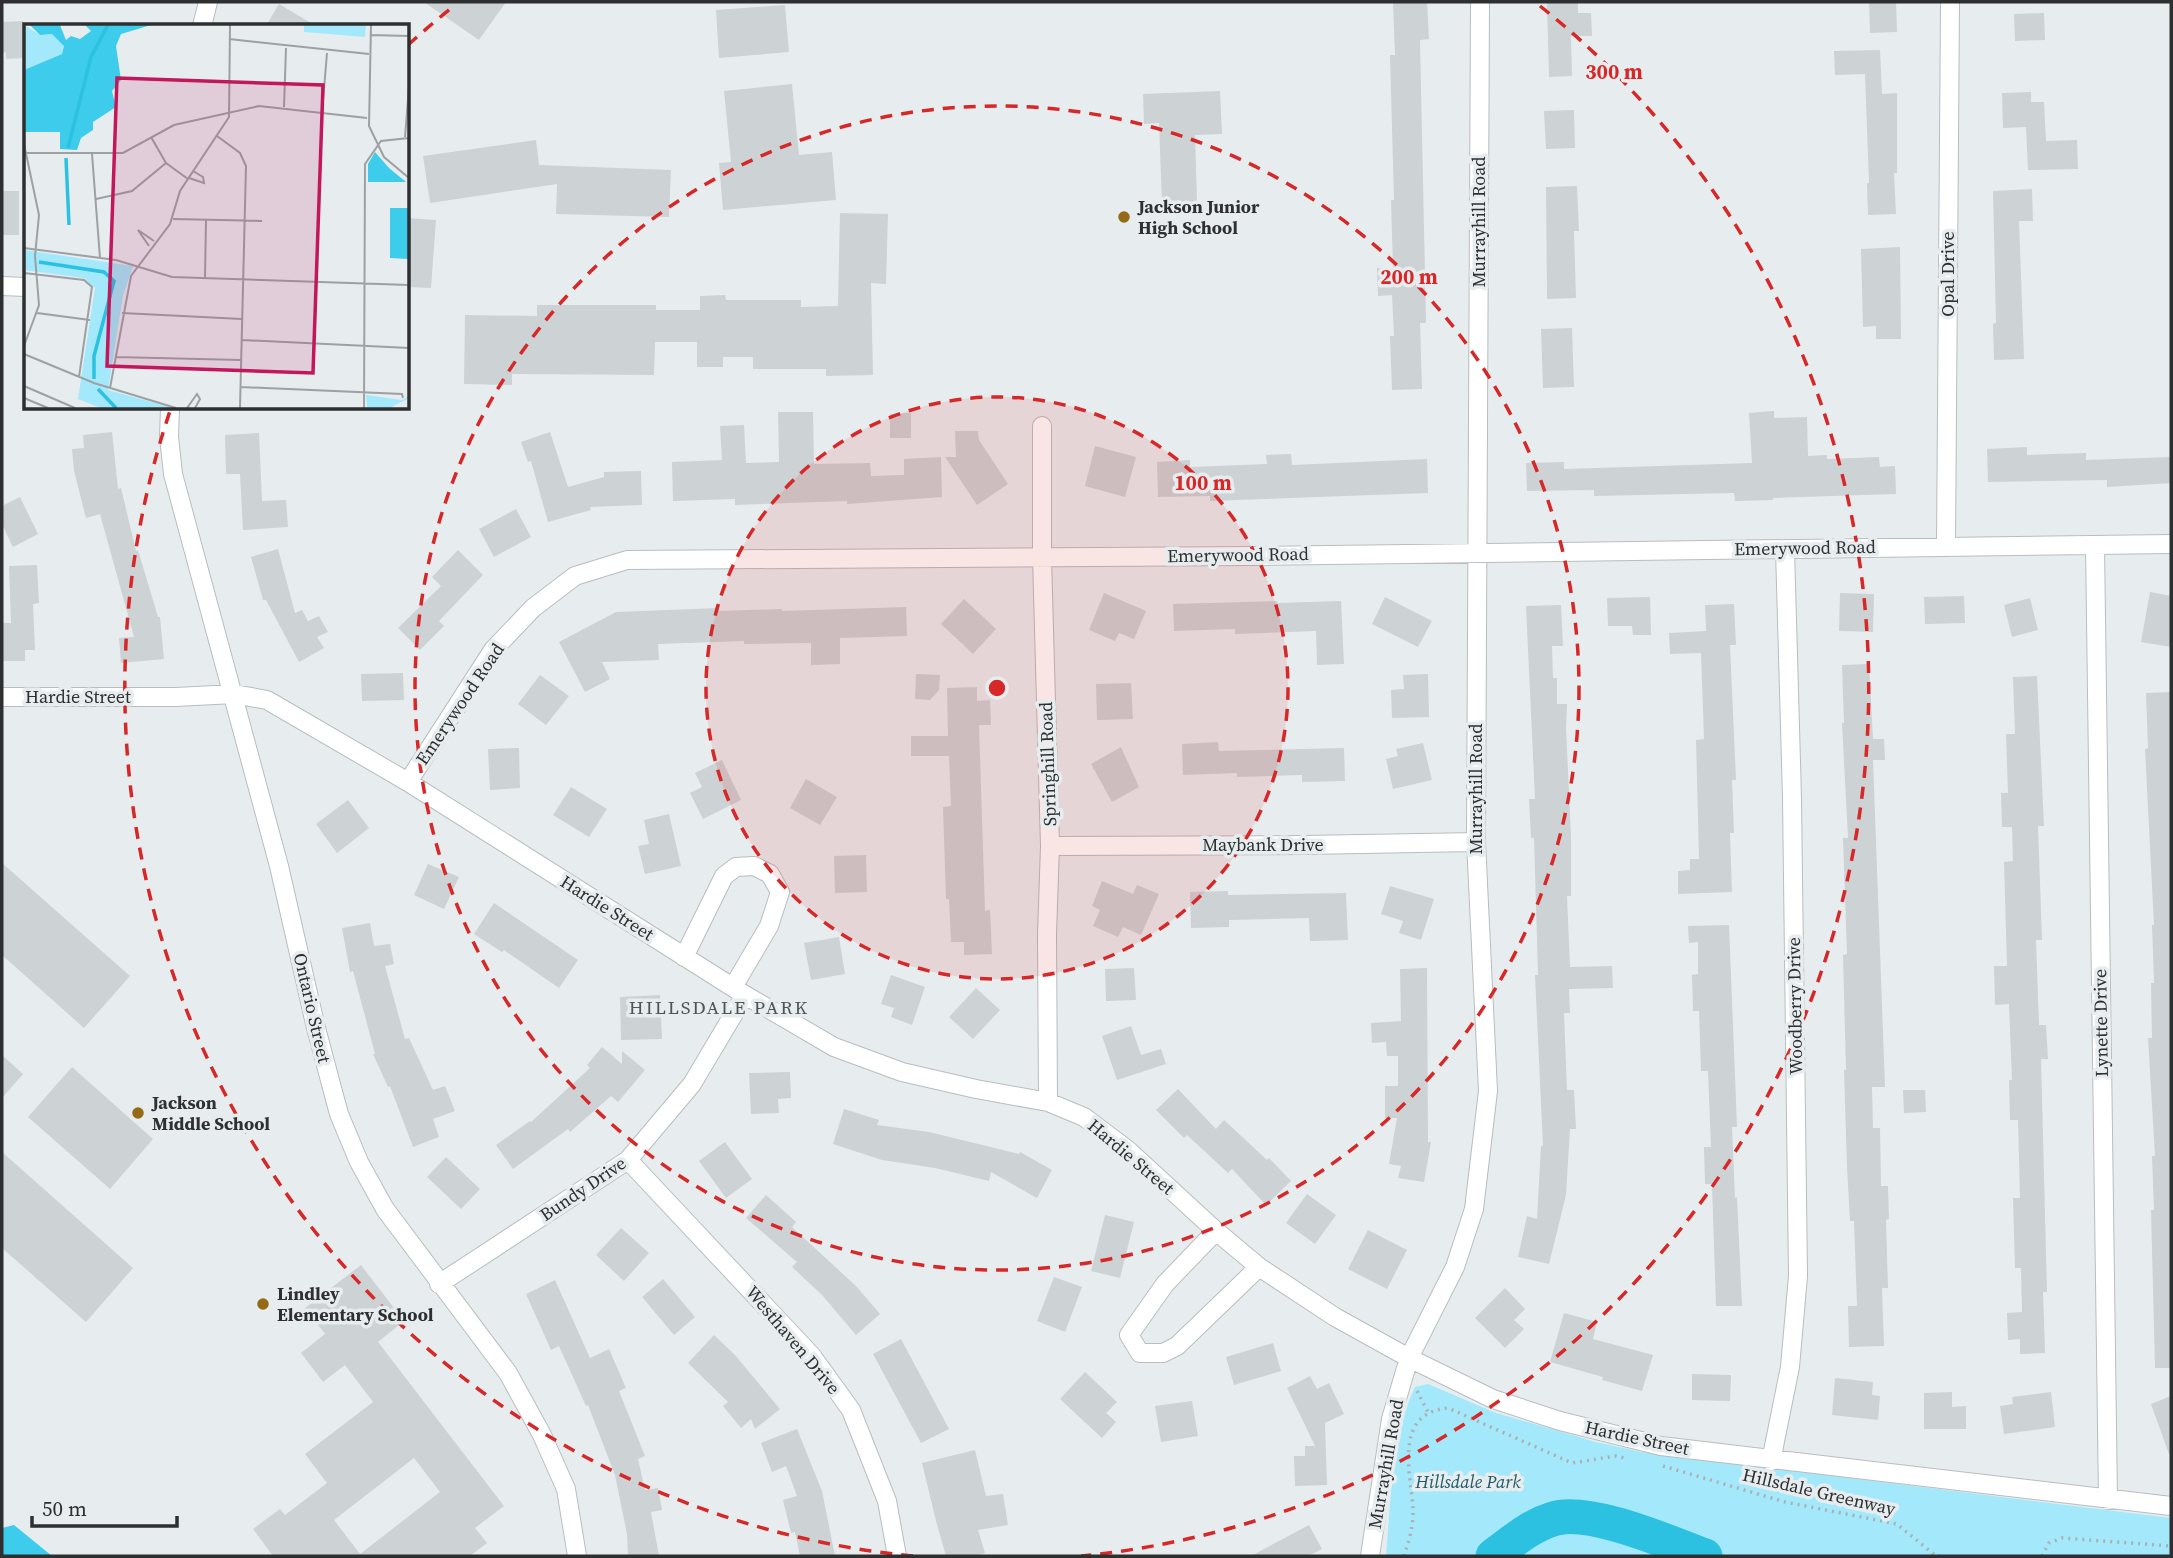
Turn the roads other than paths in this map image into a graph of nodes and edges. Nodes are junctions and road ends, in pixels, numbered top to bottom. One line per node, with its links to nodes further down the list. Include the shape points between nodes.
1 (208, 2): 4 (street)
2 (1480, 2): 13 (street, Murrayhill Road)
3 (1950, 2): 11 (street, Opal Drive)
4 (202, 24)
5 (2, 286): 6 (street)
6 (24, 287)
7 (170, 410): 15 (street, Ontario Street, via 173,474)
8 (1042, 426): 14 (street, Springhill Road)
9 (2171, 544): 10 (street, Emerywood Road)
10 (2095, 545): 11 (street, Emerywood Road); 29 (street, Lynette Drive)
11 (1945, 547): 12 (street, Emerywood Road)
12 (1784, 549): 13 (street, Emerywood Road); 28 (street, Woodberry Drive, via 1798,1276 1790,1367)
13 (1476, 551): 14 (street, Emerywood Road); 18 (street, Murrayhill Road)
14 (1042, 556): 17 (street, Emerywood Road, via 626,560 575,576 533,608 493,650); 19 (street, Springhill Road)
15 (234, 694): 16 (street, Hardie Street); 17 (street, Hardie Street, via 267,700); 26 (street, Ontario Street, via 339,1114 384,1209)
16 (2, 697)
17 (408, 782): 20 (street, Hardie Street)
18 (1476, 842): 19 (street, Maybank Drive); 27 (street, Murrayhill Road, via 1488,1091 1474,1209 1455,1267)
19 (1050, 846): 22 (street, Springhill Road)
20 (684, 957): 21 (street, Hardie Street); 21 (street, Bundy Drive, via 724,876 736,867 754,866 770,874 780,892)
21 (739, 991): 22 (street, Hardie Street, via 834,1047 902,1072); 23 (street, Bundy Drive, via 692,1084)
22 (1048, 1102): 24 (street, Hardie Street, via 1084,1117 1129,1151)
23 (628, 1160): 26 (street, Bundy Drive); 32 (street, Westhaven Drive, via 812,1356 851,1410 887,1501)
24 (1216, 1231): 25 (street, Hardie Street); 25 (street, via 1165,1284 1129,1335 1140,1353 1163,1353 1177,1346)
25 (1259, 1267): 27 (street, Hardie Street)
26 (439, 1284): 31 (street, Ontario Street, via 508,1373 542,1434 566,1489)
27 (1409, 1358): 28 (street, Hardie Street, via 1493,1399 1560,1421 1661,1446); 33 (street, Murrayhill Road, via 1391,1419)
28 (1771, 1461): 29 (street, Hardie Street)
29 (2108, 1500): 30 (street, Hardie Street)
30 (2171, 1506)
31 (576, 1556)
32 (897, 1556)
33 (1370, 1556)

